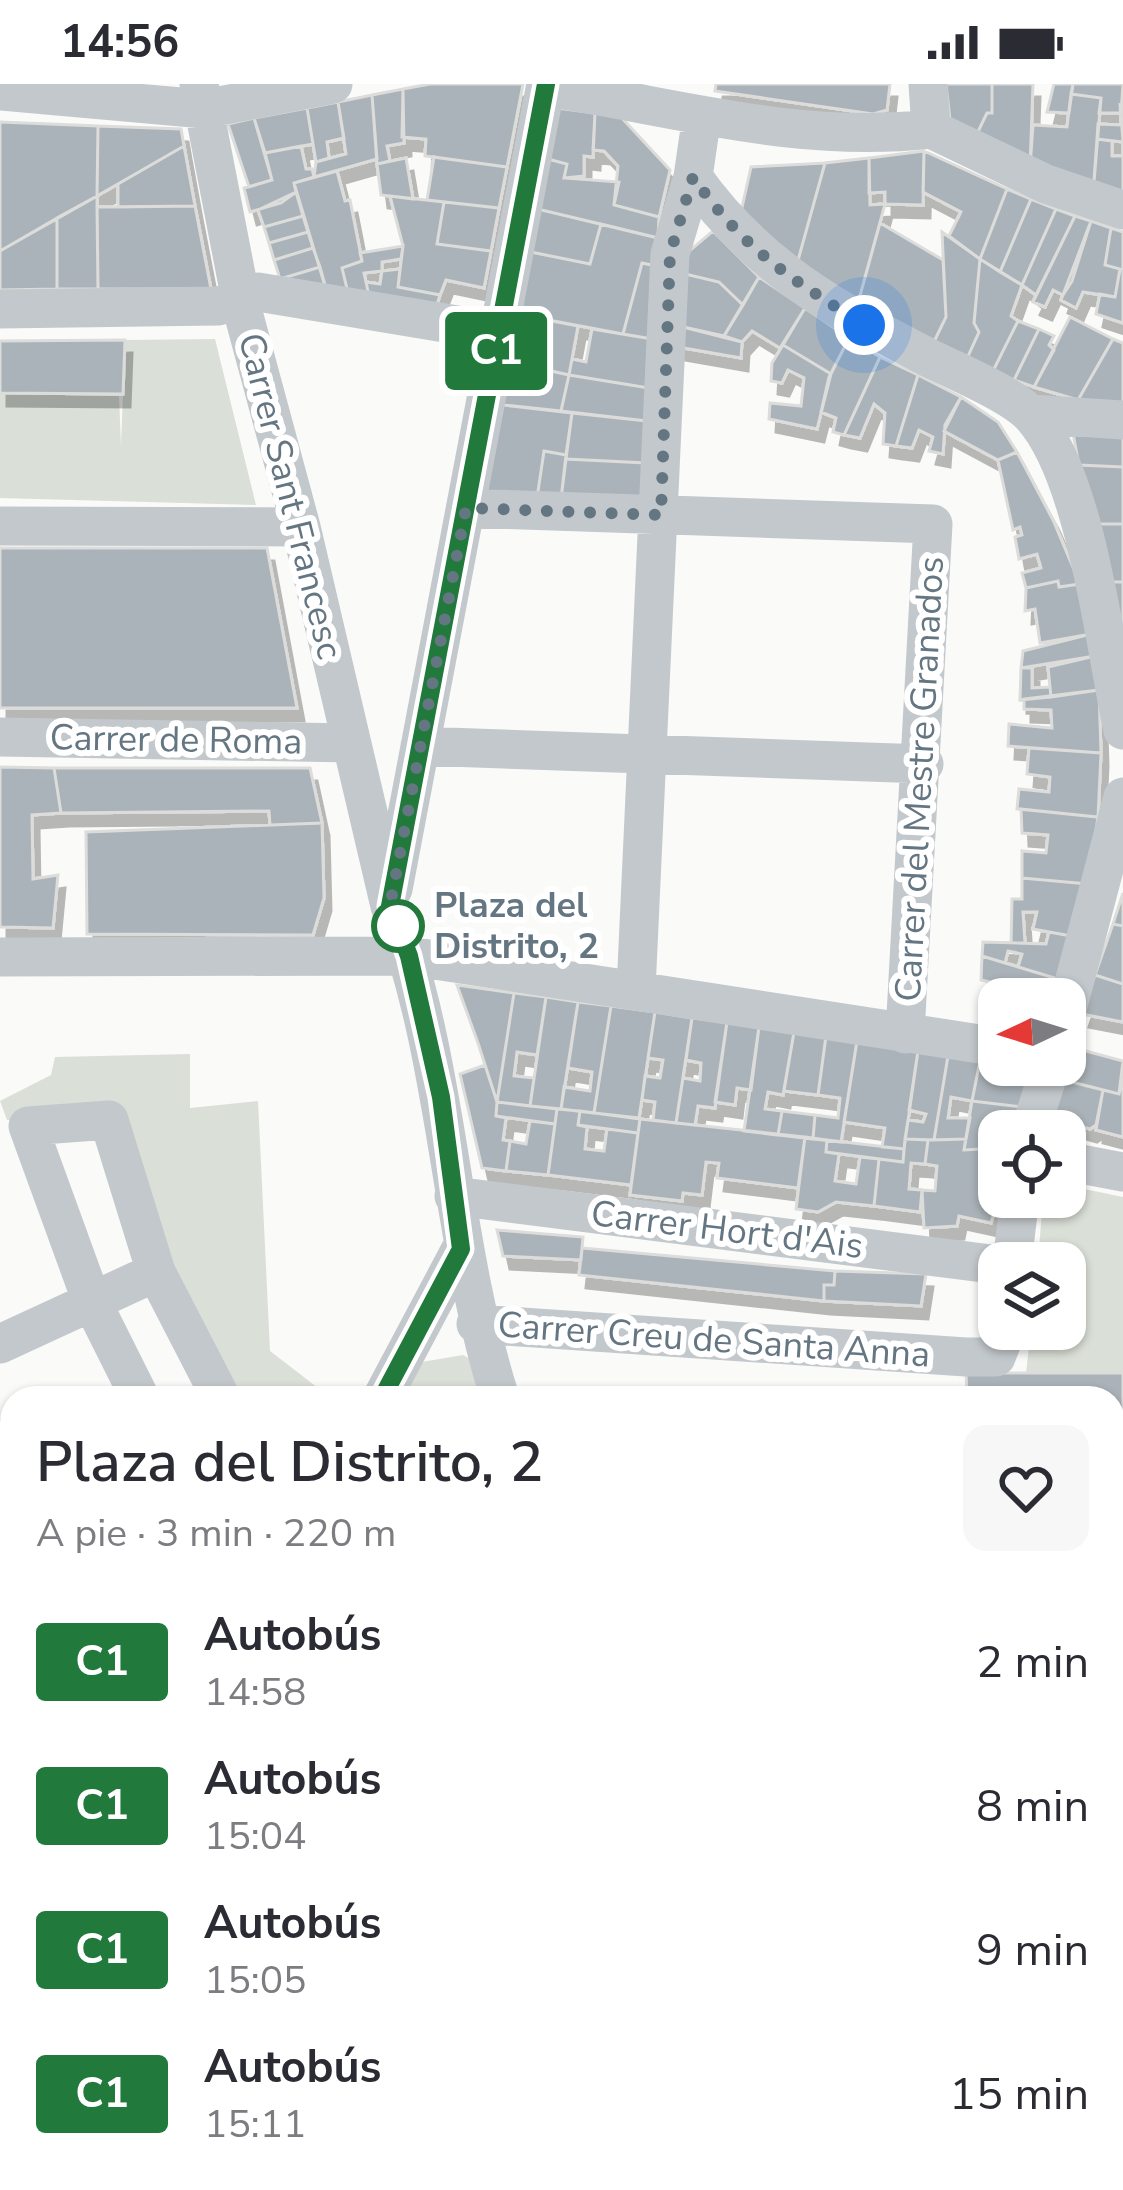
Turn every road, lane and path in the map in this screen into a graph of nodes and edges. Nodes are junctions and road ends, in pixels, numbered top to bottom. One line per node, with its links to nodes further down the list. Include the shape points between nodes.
1 (332, 84): 5 (street)
2 (928, 84): 7 (street)
3 (546, 85): 6 (street); 12 (street)
4 (0, 91): 5 (street)
5 (202, 97): 10 (street, Carrer Sant Francesc)
6 (702, 115): 7 (street, via 823,133); 8 (street)
7 (931, 129): 9 (street)
8 (693, 177): 13 (street, via 762,259 864,325); 16 (street, via 670,254)
9 (1123, 210)
10 (240, 295): 11 (street, via 218,305); 12 (street); 18 (street, Carrer Sant Francesc)
11 (0, 309)
12 (500, 332): 15 (street)
13 (1031, 414): 14 (street); 19 (street, via 1054,452 1090,556)
14 (1123, 420)
15 (466, 508): 16 (street); 22 (street)
16 (661, 515): 23 (street); 24 (street, Carrer del Mestre Granados, via 933,524)
17 (0, 526): 18 (street)
18 (301, 527): 21 (street, Carrer Sant Francesc)
19 (1123, 730)
20 (0, 737): 21 (street, Carrer de Roma)
21 (351, 743): 26 (street, Carrer Sant Francesc)
22 (420, 746): 23 (street); 26 (street)
23 (649, 755): 24 (street); 30 (street)
24 (924, 764): 31 (street, Carrer del Mestre Granados)
25 (1123, 797): 29 (street)
26 (390, 906): 27 (street, Carrer Sant Francesc)
27 (409, 956): 28 (street); 30 (street); 35 (street, Carrer Sant Francesc)
28 (0, 957)
29 (1075, 978)
30 (636, 990): 31 (street)
31 (905, 1034): 32 (street)
32 (978, 1044)
33 (1086, 1165): 34 (street)
34 (1123, 1172)
35 (454, 1196): 36 (street, Carrer Sant Francesc); 37 (street, Carrer Hort d'Ais)
36 (461, 1249): 40 (street, Carrer Sant Francesc); 45 (street)
37 (978, 1262)
38 (155, 1272): 39 (street); 39 (street, via 109,1120 28,1126); 44 (street)
39 (92, 1301): 41 (street); 43 (street)
40 (476, 1324): 42 (street, Carrer Creu de Santa Anna, via 966,1357 996,1357); 46 (street, Carrer Sant Francesc)
41 (0, 1344)
42 (999, 1350)
43 (134, 1386)
44 (215, 1386)
45 (388, 1386)
46 (496, 1386)

